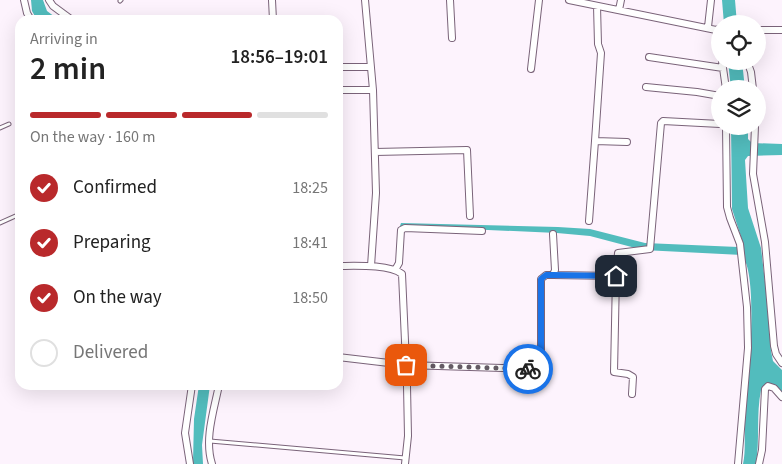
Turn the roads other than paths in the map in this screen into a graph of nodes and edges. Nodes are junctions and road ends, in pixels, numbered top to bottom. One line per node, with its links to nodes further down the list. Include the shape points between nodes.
1 (24, 0): 12 (street)
2 (49, 0): 13 (street)
3 (272, 0): 14 (street)
4 (365, 0): 23 (street)
5 (450, 0): 19 (street)
6 (539, 0): 24 (street)
7 (569, 0): 10 (street)
8 (621, 0): 11 (street)
9 (711, 0): 15 (street)
10 (597, 6): 11 (street); 34 (street, via 601,54)
11 (619, 10): 15 (street)
12 (28, 15)
13 (65, 15)
14 (273, 15)
15 (708, 27): 16 (street)
16 (711, 28)
17 (766, 30): 18 (street)
18 (782, 30)
19 (452, 38)
20 (649, 57): 21 (street)
21 (711, 63)
22 (343, 67): 23 (street)
23 (371, 67): 27 (street)
24 (531, 69)
25 (646, 87): 28 (street)
26 (343, 90): 27 (street)
27 (373, 90): 36 (street)
28 (711, 94)
29 (9, 124): 31 (lane)
30 (711, 124): 47 (street, via 663,121 661,124 650,248 618,253)
31 (0, 128)
32 (726, 135): 59 (street, via 728,207 740,244 746,286 748,348)
33 (755, 135): 49 (street, via 753,174 765,242 773,338 776,354)
34 (595, 141): 35 (street); 39 (street)
35 (627, 142)
36 (375, 152): 38 (street, via 467,150); 44 (street, via 376,193)
37 (15, 216): 40 (lane)
38 (470, 216)
39 (589, 221)
40 (0, 223)
41 (482, 231): 45 (street, via 405,228 401,230 399,263)
42 (553, 234): 46 (street)
43 (343, 266): 44 (street)
44 (370, 266): 45 (street)
45 (395, 270): 50 (street, via 402,274)
46 (553, 275): 47 (street); 50 (street, via 541,279 541,358 532,369)
47 (616, 276): 53 (street, via 614,372 633,377)
48 (343, 358): 50 (street)
49 (782, 362)
50 (406, 365): 56 (street, via 408,436)
51 (191, 390): 57 (street, via 185,433)
52 (218, 390): 55 (street)
53 (632, 394)
54 (782, 397): 60 (street, via 774,388 768,386 765,389)
55 (210, 441): 56 (lane); 58 (street)
56 (405, 461)
57 (189, 463)
58 (212, 464)
59 (738, 464)
60 (759, 464)

